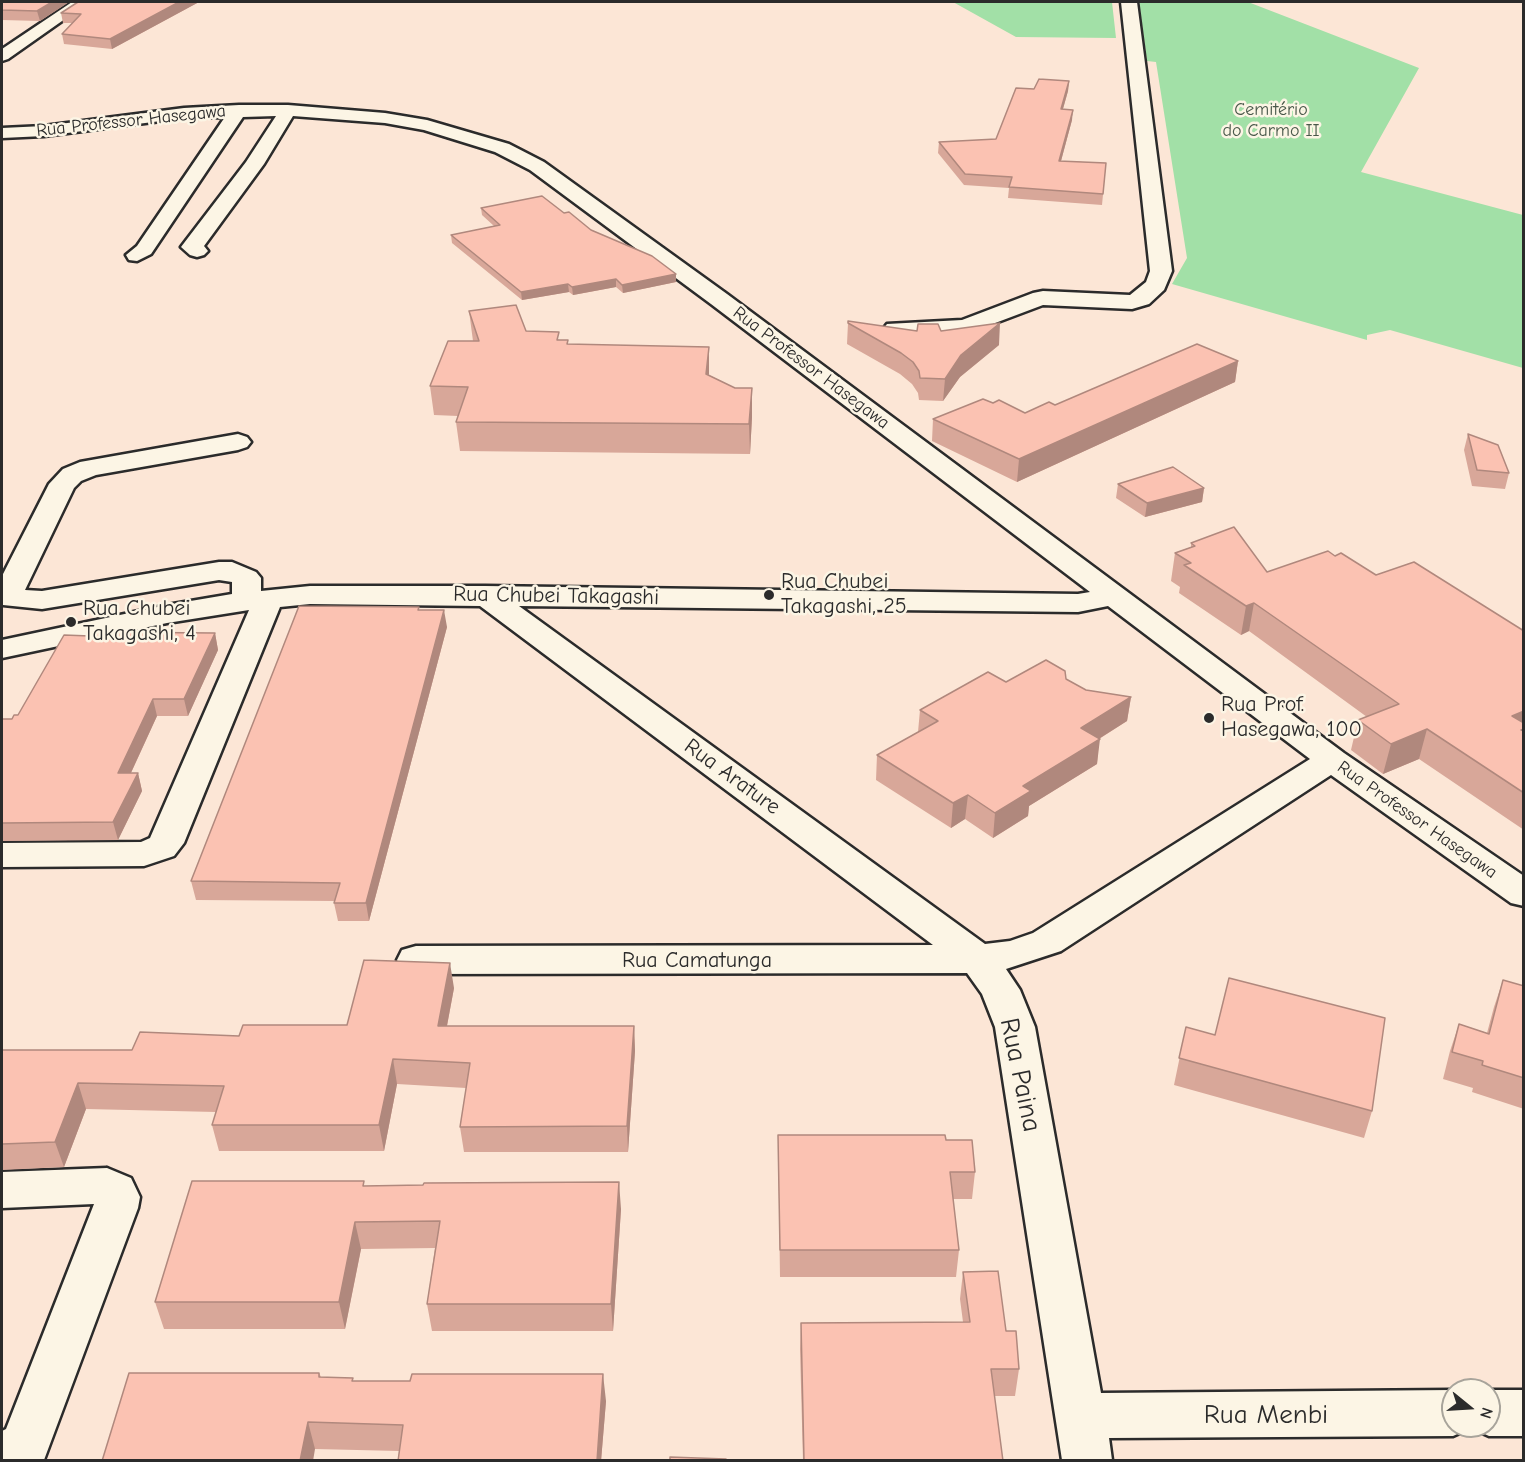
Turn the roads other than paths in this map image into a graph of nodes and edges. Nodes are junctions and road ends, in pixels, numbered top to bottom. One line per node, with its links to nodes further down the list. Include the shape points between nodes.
1 (81, 2): 3 (street)
2 (1129, 2): 9 (street, via 1161,271 1156,285 1132,302 1043,298 966,327 925,331)
3 (2, 56)
4 (239, 110): 5 (street, Rua Professor Hasegawa); 6 (street, Rua Professor Hasegawa); 8 (street, via 210,157)
5 (288, 110): 7 (street, via 254,164 192,247); 12 (street, Rua Professor Hasegawa, via 427,125 502,148 537,166)
6 (2, 133)
7 (197, 251)
8 (137, 255)
9 (878, 327)
10 (238, 442): 13 (street, via 89,468 72,475 62,484 9,595 14,599 42,600 226,571 246,578)
11 (485, 595): 12 (street, Rua Chubei Takagashi, via 1078,603); 13 (street, Rua Chubei Takagashi, via 310,595); 18 (street, Rua Arature)
12 (1115, 596): 15 (street, Rua Professor Hasegawa)
13 (258, 600): 14 (street, Rua Chubei Takagashi, via 156,616); 16 (street, via 161,848 144,854)
14 (2, 649)
15 (1332, 760): 17 (street, Rua Professor Hasegawa); 18 (street, via 1047,942 1014,954)
16 (2, 855)
17 (1524, 894)
18 (978, 958): 19 (street, Rua Camatunga); 24 (street, Rua Paina, via 1000,990 1015,1027)
19 (416, 960)
20 (2, 1190): 25 (street, via 107,1186 118,1197 26,1444 19,1452)
21 (1501, 1413): 22 (street)
22 (1524, 1413)
23 (1441, 1414): 24 (street, Rua Menbi)
24 (1083, 1438)
25 (2, 1454)

